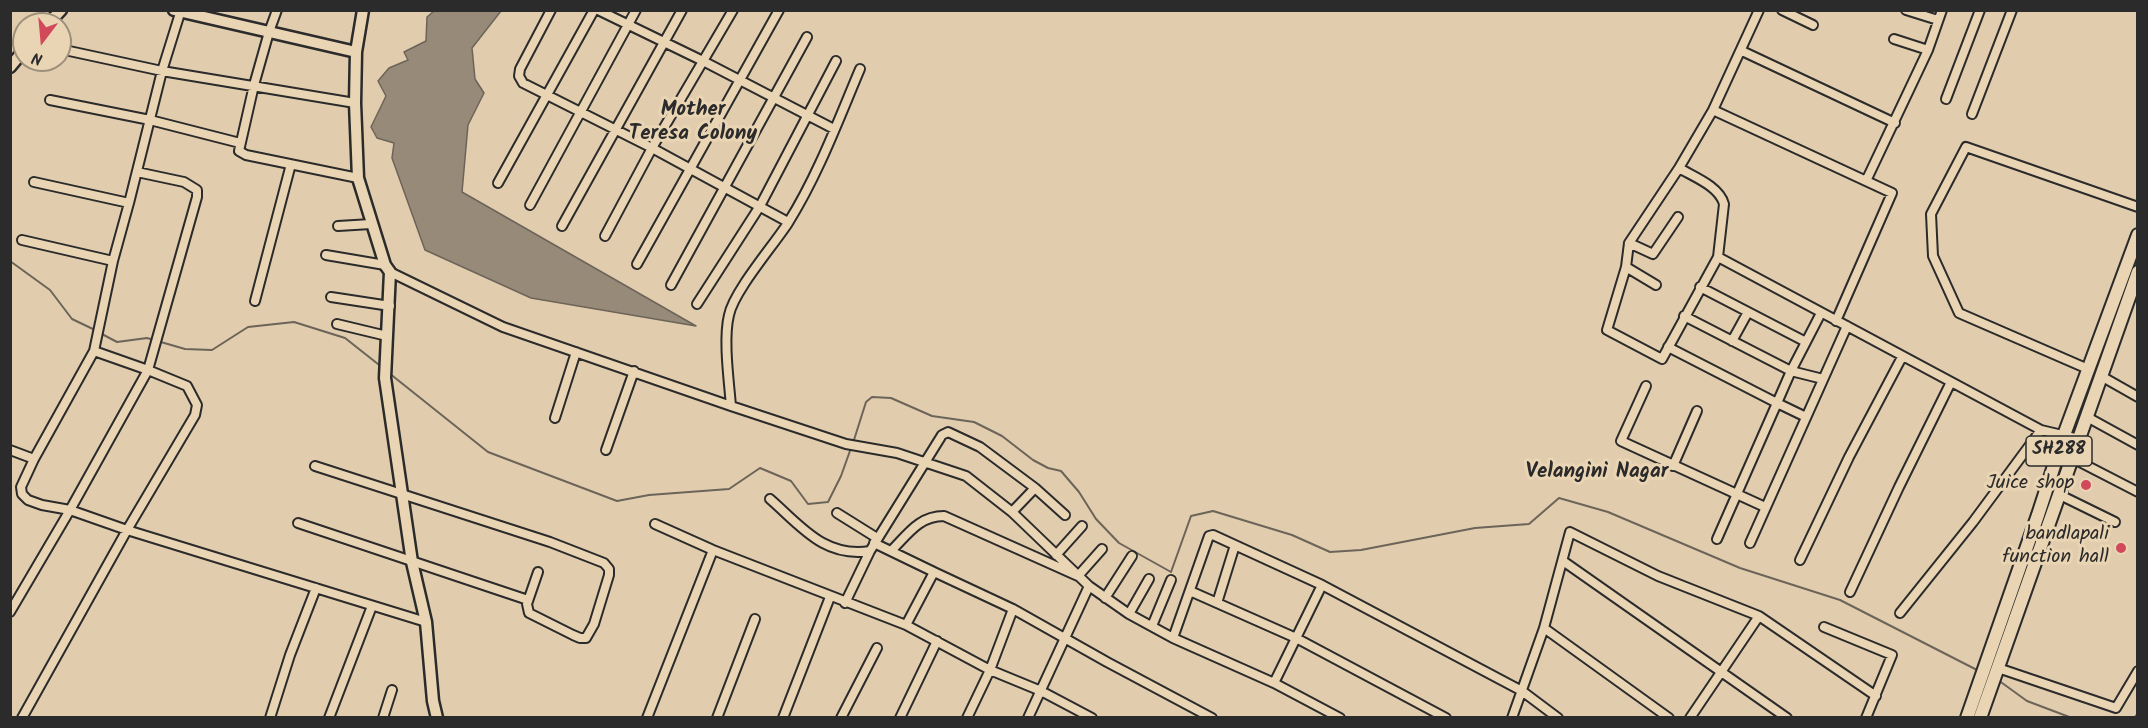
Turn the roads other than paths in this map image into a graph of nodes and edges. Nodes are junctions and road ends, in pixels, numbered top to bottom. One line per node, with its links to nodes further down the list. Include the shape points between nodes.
1 (277, 10): 19 (street)
2 (363, 10): 26 (street)
3 (551, 10): 33 (street, via 519,76 523,83)
4 (596, 10): 17 (street); 33 (street)
5 (636, 10): 17 (street)
6 (682, 10): 22 (street)
7 (733, 10): 27 (street)
8 (779, 10): 31 (street)
9 (1759, 10): 24 (street)
10 (1782, 10): 18 (street)
11 (1906, 10): 16 (street)
12 (1942, 10): 16 (street)
13 (1980, 10): 35 (street)
14 (2012, 10): 40 (street)
15 (179, 11): 19 (street); 30 (street)
16 (1938, 21): 23 (street)
17 (628, 25): 22 (street); 39 (street)
18 (1813, 25)
19 (269, 32): 26 (street); 32 (street)
20 (807, 37): 34 (street)
21 (1894, 39): 23 (street)
22 (665, 43): 27 (street); 45 (street)
23 (1928, 50): 43 (street)
24 (1742, 51): 38 (street); 43 (street)
25 (72, 52): 30 (street)
26 (356, 52): 37 (street)
27 (703, 61): 31 (street); 47 (street)
28 (836, 61): 41 (street)
29 (860, 69): 44 (street)
30 (162, 71): 32 (street); 42 (street)
31 (740, 80): 34 (street); 50 (street)
32 (254, 86): 37 (street); 46 (street)
33 (547, 94): 39 (street); 55 (street)
34 (775, 98): 41 (street); 56 (street)
35 (1946, 99)
36 (50, 100): 42 (street)
37 (355, 103): 52 (street)
38 (1713, 110): 49 (street); 54 (street)
39 (582, 112): 45 (street); 58 (street)
40 (1972, 114)
41 (807, 116): 44 (street); 59 (street)
42 (150, 120): 46 (street); 51 (street)
43 (1895, 123): 54 (street)
44 (834, 129): 62 (street)
45 (616, 130): 47 (street); 65 (street)
46 (240, 142): 48 (street, via 242,154)
47 (652, 148): 50 (street); 67 (street)
48 (291, 164): 52 (street); 81 (street)
49 (1679, 168): 69 (street); 71 (street, via 1722,197)
50 (692, 170): 56 (street); 73 (street)
51 (137, 172): 57 (street); 98 (street, via 184,182 197,190)
52 (358, 177): 63 (street)
53 (34, 182): 57 (street)
54 (1866, 182): 87 (street, via 1892,193)
55 (498, 183)
56 (725, 188): 59 (street); 77 (street)
57 (129, 203): 72 (street)
58 (530, 205)
59 (760, 207): 62 (street); 82 (street)
60 (2138, 207): 97 (street, via 1966,147 1931,214 1933,256 1959,313)
61 (1678, 217): 69 (street, via 1653,254)
62 (788, 222): 107 (street, via 729,314)
63 (371, 224): 64 (street); 75 (street)
64 (338, 226)
65 (561, 226)
66 (2138, 235): 97 (main road, SH288)
67 (605, 236)
68 (22, 240): 72 (street)
69 (1629, 243): 74 (street)
70 (326, 255): 75 (street)
71 (1718, 257): 79 (street); 85 (street)
72 (112, 261): 94 (street)
73 (637, 264)
74 (1626, 267): 78 (street); 93 (street, via 1607,330 1662,359)
75 (387, 268): 83 (street); 95 (street, via 502,327)
76 (2138, 272): 101 (main road, SH288)
77 (671, 285)
78 (1656, 285)
79 (1700, 287): 84 (street); 86 (street)
80 (331, 297): 83 (street)
81 (255, 302)
82 (697, 304)
83 (390, 306): 90 (street)
84 (1748, 312): 91 (street); 92 (street)
85 (1821, 313): 87 (street); 92 (street)
86 (1684, 316): 91 (street); 93 (street)
87 (1836, 321): 89 (street)
88 (337, 324): 90 (street)
89 (1847, 326): 96 (street); 102 (street)
90 (387, 336): 126 (street, via 385,378)
91 (1732, 341): 100 (street)
92 (1806, 342): 100 (street)
93 (1668, 347): 106 (street)
94 (94, 351): 98 (street); 119 (street)
95 (576, 352): 99 (street); 111 (street)
96 (1902, 357): 103 (street); 149 (street)
97 (2088, 369): 113 (main road, SH288)
98 (148, 370): 130 (street); 138 (street, via 187,386 198,405)
99 (634, 371): 107 (street); 117 (street)
100 (1791, 371): 102 (street); 106 (street)
101 (2101, 376): 105 (street); 110 (main road, SH288)
102 (1823, 379): 109 (street)
103 (1951, 382): 112 (street); 161 (street)
104 (1646, 386): 122 (street, via 1621,441)
105 (2138, 397)
106 (1777, 403): 109 (street); 125 (street)
107 (731, 406): 120 (street, via 846,444)
108 (1697, 411): 122 (street)
109 (1806, 417): 129 (street)
110 (2087, 417): 114 (main road, SH288); 115 (street)
111 (555, 418)
112 (2041, 430): 113 (street); 171 (street)
113 (2064, 435): 114 (street); 187 (main road, SH288)
114 (2079, 439): 118 (main road, SH288)
115 (2138, 445)
116 (10, 450): 119 (street)
117 (606, 450)
118 (2072, 458): 124 (street); 127 (main road, SH288)
119 (34, 459): 130 (street, via 21,487 22,494 42,505)
120 (926, 462): 123 (street, via 942,435 948,432 980,447); 131 (street, via 966,476); 140 (street)
121 (315, 466): 126 (street)
122 (1673, 466): 125 (street)
123 (1035, 488): 131 (street); 133 (street)
124 (2138, 492)
125 (1736, 494): 129 (street); 139 (street)
126 (403, 495): 151 (street); 164 (street, via 550,542 604,563 609,569 594,624 586,638 531,615)
127 (2060, 495): 134 (street); 187 (main road, SH288)
128 (770, 499): 145 (street, via 826,546 845,552)
129 (1765, 507): 141 (street)
130 (70, 510): 138 (street); 169 (street)
131 (1012, 512): 147 (street)
132 (837, 513): 140 (street)
133 (1065, 515)
134 (2115, 522)
135 (298, 523): 151 (street)
136 (655, 524): 144 (street)
137 (1082, 526): 147 (street)
138 (127, 530): 159 (street); 193 (street)
139 (1717, 539)
140 (875, 540): 145 (street); 146 (street)
141 (1750, 543)
142 (1235, 545): 157 (street); 160 (street, via 1209,536); 166 (street)
143 (1102, 549): 154 (street)
144 (713, 550): 162 (street); 198 (street)
145 (870, 551): 165 (street)
146 (891, 551): 153 (street); 154 (street, via 923,519 944,516)
147 (1056, 555): 154 (street)
148 (1132, 556): 163 (street)
149 (1800, 560)
150 (1563, 561): 172 (street, via 1570,532 1658,576); 178 (street); 185 (street)
151 (412, 562): 164 (street); 174 (street)
152 (538, 572): 164 (street)
153 (934, 572): 168 (street); 175 (street)
154 (1078, 576): 158 (street)
155 (1149, 579): 170 (street)
156 (1171, 580): 176 (street)
157 (1322, 585): 181 (street); 191 (street)
158 (1089, 586): 163 (street); 179 (street)
159 (316, 588): 167 (street); 194 (street)
160 (1190, 591): 166 (street); 180 (street)
161 (1850, 592)
162 (830, 597): 165 (street); 200 (street)
163 (1105, 598): 170 (street)
164 (528, 600)
165 (845, 603): 175 (street)
166 (1217, 603): 181 (street)
167 (372, 606): 174 (street); 195 (street)
168 (1013, 609): 179 (street); 184 (street)
169 (10, 612)
170 (1129, 614): 176 (street)
171 (1900, 614)
172 (1759, 616): 185 (street); 192 (street)
173 (755, 619): 199 (street)
174 (426, 622): 197 (street)
175 (906, 625): 182 (street)
176 (1152, 626): 180 (street)
177 (1824, 627): 192 (street, via 1892,655)
178 (1544, 628): 191 (street); 211 (street)
179 (1065, 638): 190 (street); 206 (street)
180 (1173, 638): 188 (street)
181 (1296, 638): 188 (street); 208 (street)
182 (937, 641): 184 (street); 202 (street)
183 (877, 648): 201 (street)
184 (990, 670): 190 (street); 203 (street)
185 (1722, 671): 212 (street); 213 (street)
186 (2138, 671): 187 (street, via 2116,708)
187 (1990, 674): 215 (main road, SH288); 216 (main road, SH288)
188 (1274, 683): 207 (street)
189 (392, 690): 196 (street)
190 (1041, 691): 204 (street); 205 (street)
191 (1522, 691): 209 (street); 210 (street)
192 (1876, 696): 214 (street)
193 (22, 717)
194 (270, 717)
195 (329, 717)
196 (383, 717)
197 (437, 717)
198 (647, 717)
199 (717, 717)
200 (783, 717)
201 (841, 717)
202 (900, 717)
203 (967, 717)
204 (1028, 717)
205 (1092, 717)
206 (1212, 717)
207 (1340, 717)
208 (1446, 717)
209 (1512, 717)
210 (1558, 717)
211 (1669, 717)
212 (1690, 717)
213 (1787, 717)
214 (1866, 717)
215 (1967, 717)
216 (1980, 717)

